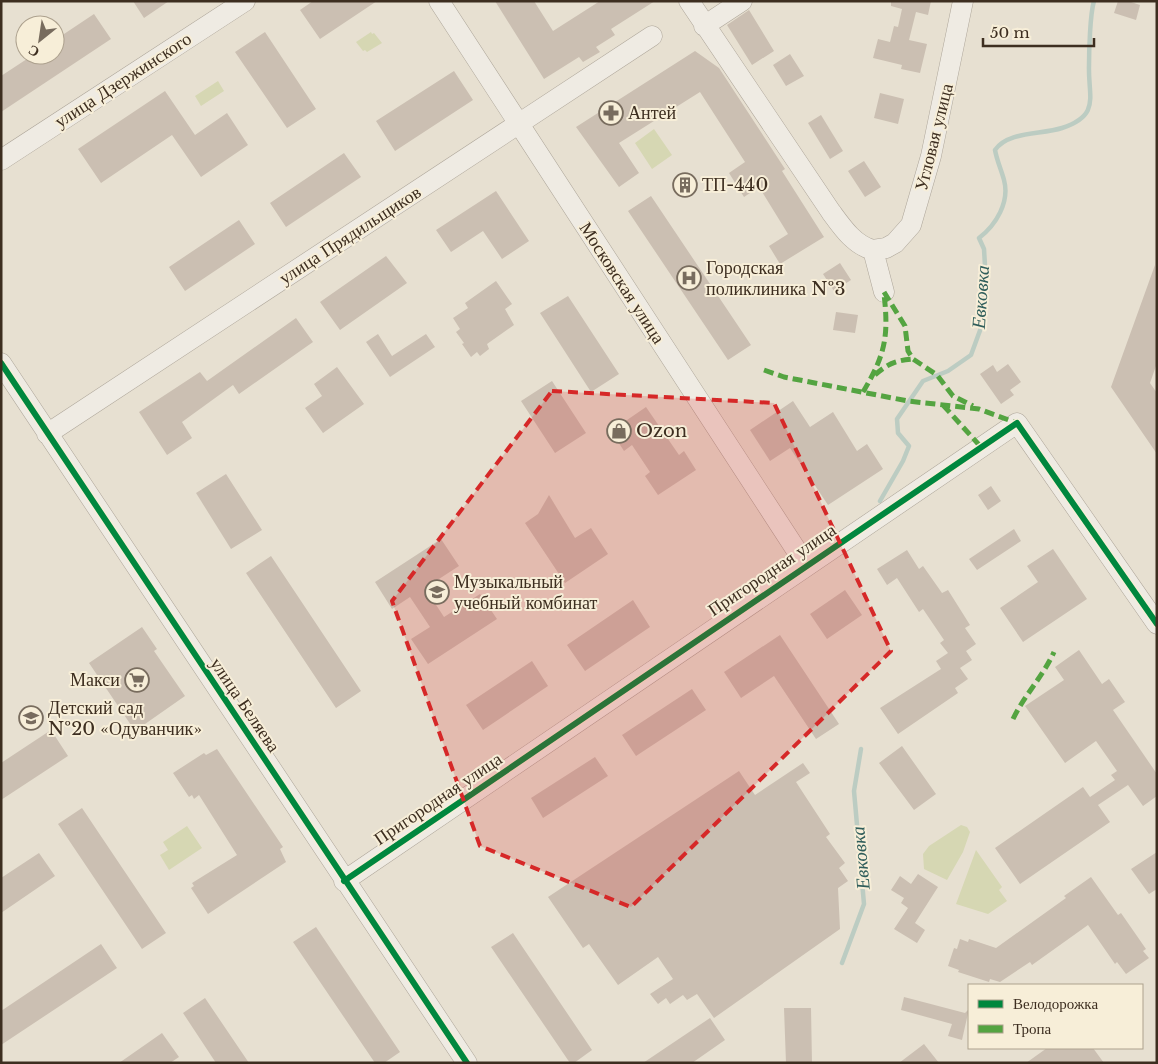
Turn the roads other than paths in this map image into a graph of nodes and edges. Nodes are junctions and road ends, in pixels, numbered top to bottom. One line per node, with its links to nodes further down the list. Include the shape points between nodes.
1 (245, 1): 9 (street, улица Дзержинского)
2 (439, 1): 8 (street, Московская улица)
3 (689, 1): 6 (street)
4 (742, 1): 6 (street)
5 (963, 1): 10 (street, Угловая улица, via 931,156 911,224 895,243)
6 (704, 26): 10 (street, via 835,218 854,239)
7 (652, 36): 8 (street, улица Прядильщиков)
8 (519, 125): 13 (street, улица Прядильщиков); 14 (street, Московская улица)
9 (1, 160)
10 (872, 250): 11 (street)
11 (884, 292)
12 (1, 363): 13 (street, улица Беляева)
13 (47, 434): 16 (street, улица Беляева)
14 (806, 565): 15 (street, Пригородная улица, via 1017,423); 16 (street, Пригородная улица)
15 (1157, 624)
16 (344, 881): 17 (street, улица Беляева)
17 (467, 1063)

